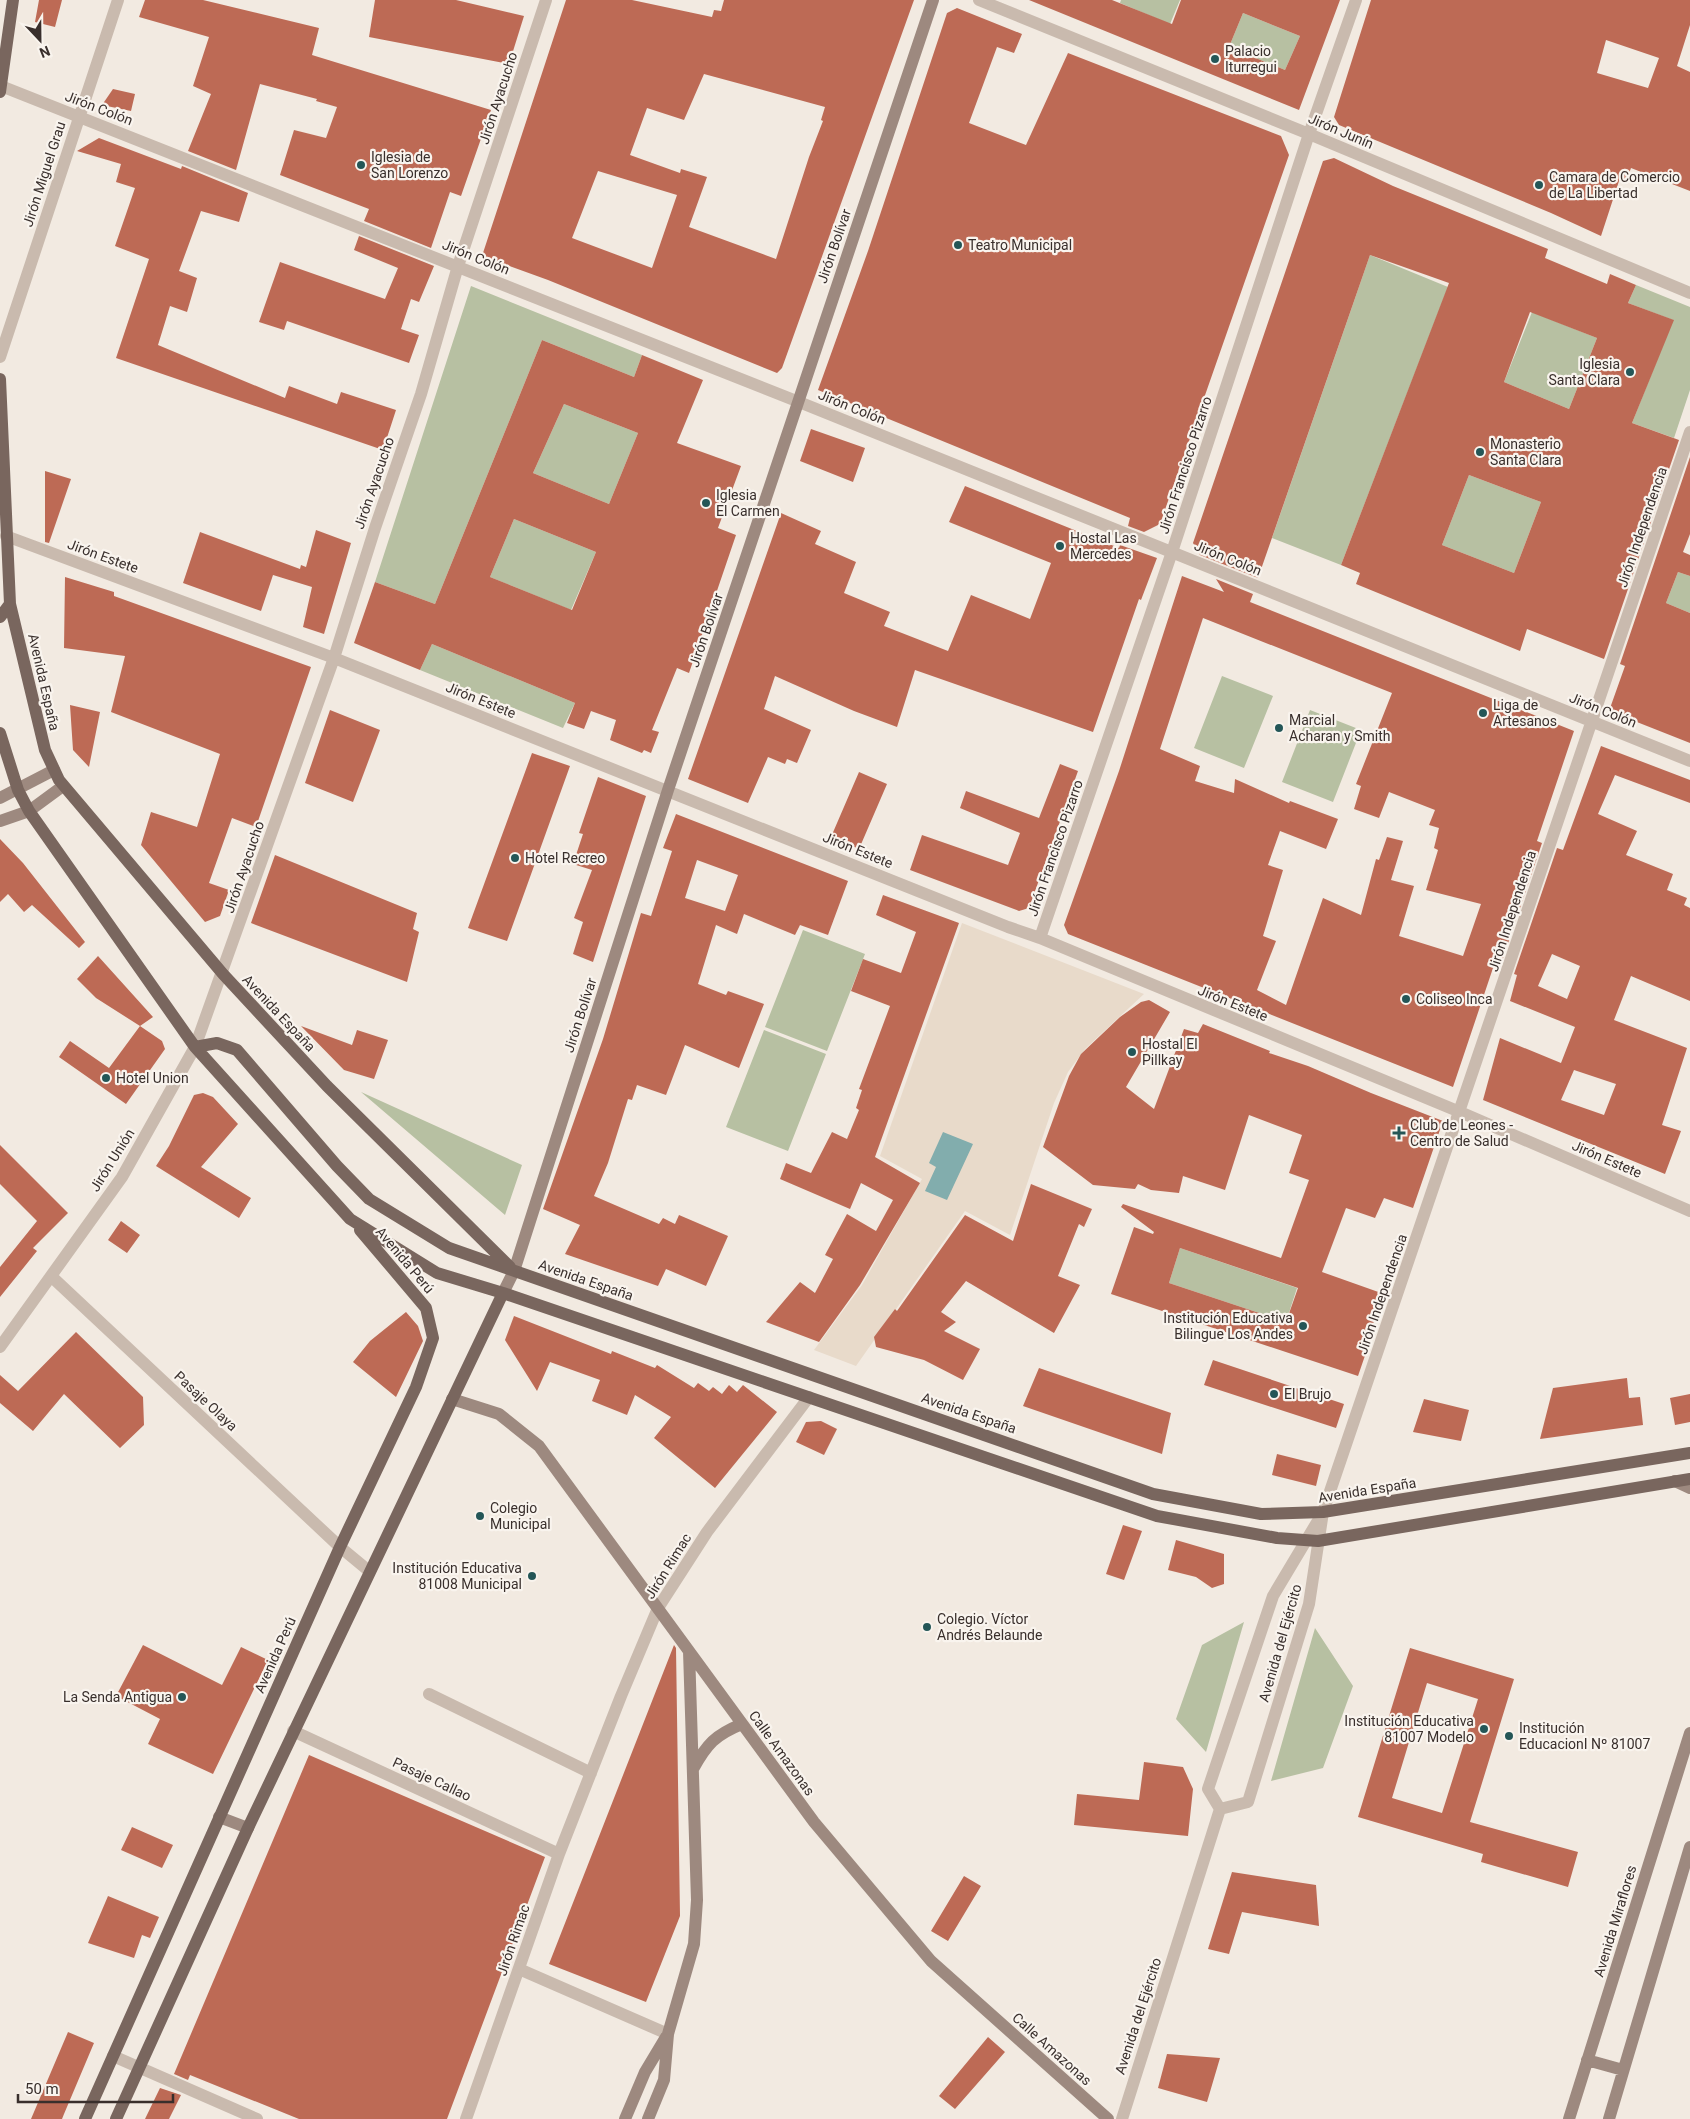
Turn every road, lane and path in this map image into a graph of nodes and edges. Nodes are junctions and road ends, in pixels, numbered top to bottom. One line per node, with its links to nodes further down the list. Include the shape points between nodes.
1 (13, 0): 7 (main road)
2 (118, 0): 9 (street, Jirón Miguel Grau)
3 (546, 0): 11 (street, Jirón Ayacucho)
4 (933, 0): 15 (street, Jirón Bolívar)
5 (979, 0): 10 (street, Jirón Junín)
6 (1356, 0): 10 (street, Jirón Francisco Pizarro)
7 (0, 86): 8 (main road); 9 (street, Jirón Colón)
8 (0, 92)
9 (79, 116): 11 (street, Jirón Colón); 13 (street, Jirón Miguel Grau)
10 (1309, 134): 12 (street, Jirón Junín); 18 (street, Jirón Francisco Pizarro)
11 (458, 266): 15 (street, Jirón Colón); 21 (street, Jirón Ayacucho, via 421,394)
12 (1690, 293)
13 (0, 357)
14 (0, 379): 17 (main road, Avenida España)
15 (799, 402): 18 (street, Jirón Colón); 28 (street, Jirón Bolívar)
16 (1690, 432): 22 (street, Jirón Independencia)
17 (6, 536): 19 (main road, Avenida España); 21 (street, Jirón Estete)
18 (1172, 552): 22 (street, Jirón Colón); 32 (street, Jirón Francisco Pizarro)
19 (10, 604): 20 (main road); 25 (main road, Avenida España, via 45,750)
20 (0, 617)
21 (334, 658): 28 (street, Jirón Estete); 33 (street, Jirón Ayacucho)
22 (1591, 722): 24 (street, Jirón Colón); 35 (street, Jirón Independencia)
23 (0, 733): 27 (main road)
24 (1690, 761)
25 (54, 770): 26 (main road, Avenida España); 27 (street)
26 (64, 786): 30 (street); 33 (main road, Avenida España)
27 (18, 790): 29 (street); 30 (main road)
28 (668, 790): 32 (street, Jirón Estete); 38 (street, Jirón Bolívar)
29 (0, 798)
30 (29, 811): 31 (street); 34 (main road)
31 (0, 820)
32 (1040, 938): 35 (street, Jirón Estete)
33 (223, 974): 34 (street, Jirón Unión); 38 (main road, Avenida España, via 327,1086)
34 (195, 1047): 37 (main road); 38 (main road, via 218,1043 236,1050 369,1200 449,1248); 39 (street, Jirón Unión, via 122,1177)
35 (1460, 1112): 36 (street, Jirón Estete); 48 (street, Jirón Independencia)
36 (1690, 1211)
37 (350, 1219): 40 (main road, via 437,1273); 50 (main road, Avenida Perú, via 426,1308 433,1338 416,1387)
38 (514, 1271): 40 (street); 48 (main road, Avenida España, via 1153,1494 1261,1514)
39 (52, 1277): 41 (street, Jirón Unión); 50 (street, Pasaje Olaya)
40 (503, 1293): 42 (main road); 43 (main road)
41 (0, 1347)
42 (809, 1397): 49 (main road, via 1157,1516); 52 (street, Jirón Rimac, via 707,1532)
43 (452, 1399): 51 (main road); 52 (street, Calle Amazonas, via 499,1414 539,1446)
44 (1690, 1453): 48 (main road, Avenida España)
45 (1690, 1479): 46 (main road)
46 (1674, 1482): 47 (street); 49 (main road)
47 (1690, 1488)
48 (1323, 1512): 49 (street, Avenida del Ejército)
49 (1312, 1541): 60 (street, Avenida del Ejército, via 1274,1596 1208,1789); 60 (street, Avenida del Ejército, via 1309,1604 1248,1802)
50 (340, 1547): 51 (street, Pasaje Olaya); 61 (main road, Avenida Perú)
51 (369, 1571): 56 (main road)
52 (658, 1608): 53 (street, Calle Amazonas); 59 (street, Jirón Rimac)
53 (688, 1651): 55 (street, Calle Amazonas); 58 (street)
54 (429, 1694): 59 (street)
55 (742, 1724): 58 (street, via 725,1730 712,1740); 77 (street, Calle Amazonas, via 814,1822 931,1962)
56 (293, 1731): 62 (main road); 64 (street, Pasaje Callao)
57 (1690, 1733): 68 (street, Avenida Miraflores)
58 (693, 1769): 66 (street, via 697,1900 694,1944)
59 (591, 1773): 64 (street, Jirón Rimac)
60 (1220, 1809): 78 (street, Avenida del Ejército)
61 (219, 1817): 62 (street); 67 (main road, Avenida Perú)
62 (248, 1828): 69 (main road)
63 (1690, 1847): 70 (street)
64 (559, 1854): 65 (street, Jirón Rimac)
65 (519, 1969): 66 (street); 74 (street, Jirón Rimac)
66 (668, 2034): 75 (street, via 645,2072); 76 (street, via 664,2080)
67 (113, 2056): 69 (street); 71 (main road, Avenida Perú)
68 (1587, 2060): 70 (street); 79 (street, Avenida Miraflores)
69 (139, 2068): 72 (main road); 73 (street)
70 (1623, 2070): 80 (street)
71 (85, 2119)
72 (116, 2119)
73 (257, 2119)
74 (466, 2119)
75 (625, 2119)
76 (648, 2119)
77 (1108, 2119)
78 (1122, 2119)
79 (1569, 2119)
80 (1609, 2119)

